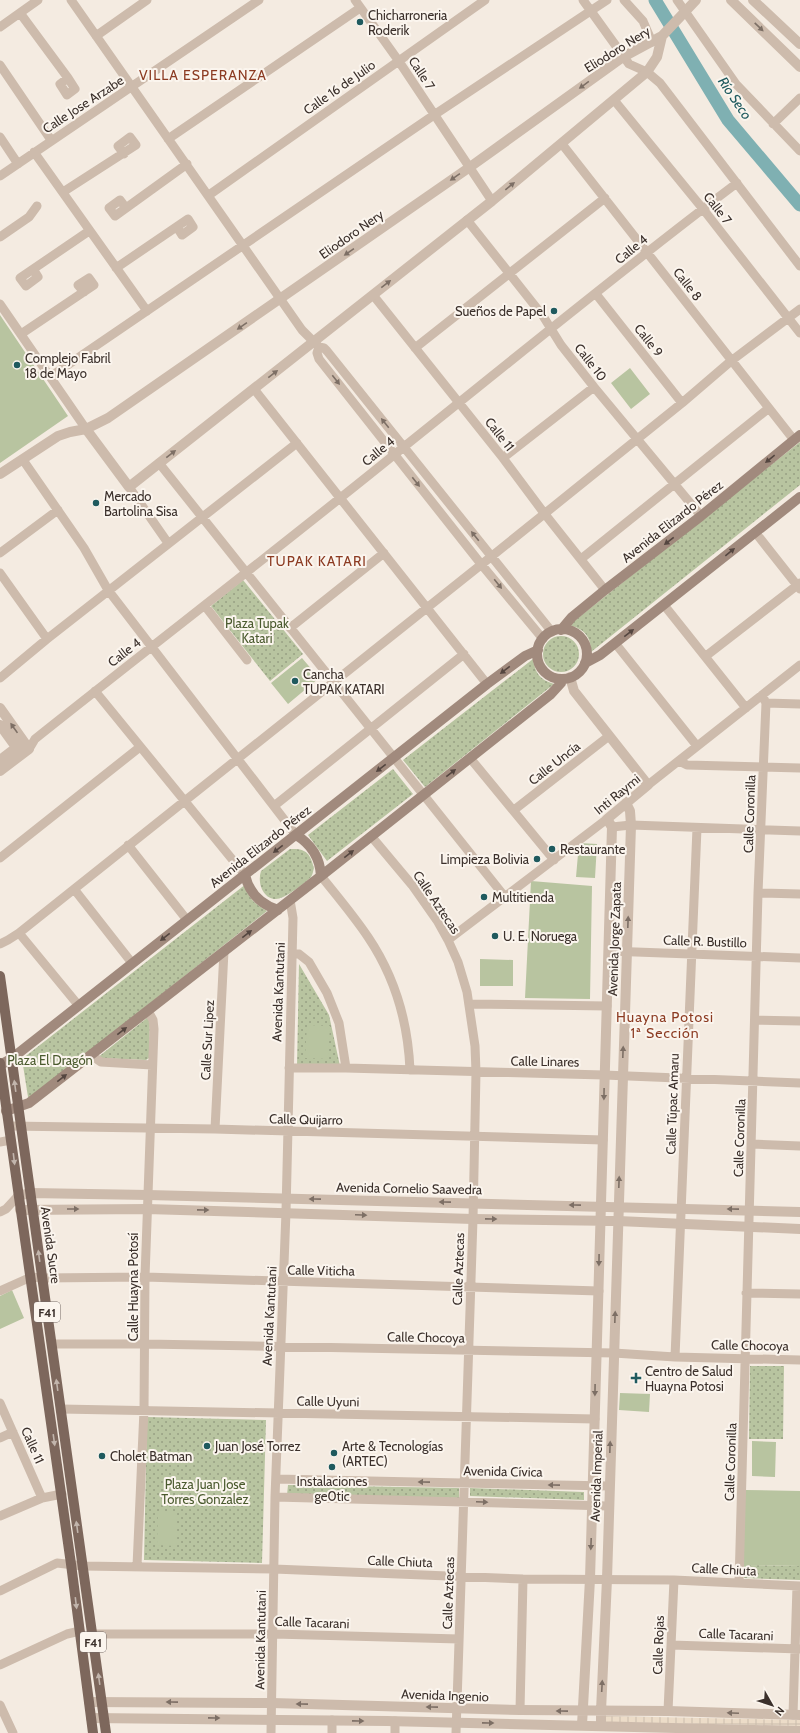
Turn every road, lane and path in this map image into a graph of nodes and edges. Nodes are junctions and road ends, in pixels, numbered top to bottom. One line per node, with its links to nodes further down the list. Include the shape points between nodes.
1 (38, 0): 16 (street)
2 (71, 0): 20 (street)
3 (147, 0): 20 (street)
4 (259, 0): 29 (street, Calle Jose Arzabe)
5 (354, 0): 14 (street, Calle 7)
6 (485, 0): 24 (street, Calle 16 de Julio)
7 (583, 0): 15 (street)
8 (607, 0): 15 (street)
9 (624, 0): 21 (street, via 643,21)
10 (677, 0): 17 (street)
11 (696, 0): 17 (street)
12 (731, 0): 26 (street, one-way to 26)
13 (753, 0): 22 (street)
14 (360, 8): 24 (street, Calle 7); 35 (street)
15 (590, 11): 23 (street); 32 (street)
16 (20, 13): 18 (street); 28 (street)
17 (682, 15): 19 (street); 33 (street, via 736,84)
18 (0, 27)
19 (663, 35): 21 (street, Eliodoro Nery); 27 (street, Eliodoro Nery, via 657,57)
20 (96, 36): 29 (street)
21 (652, 42): 23 (street, Eliodoro Nery)
22 (800, 44)
23 (623, 57): 27 (street, via 636,68); 43 (street, Eliodoro Nery, one-way to 43)
24 (398, 60): 32 (street, Calle 7); 47 (street, Calle 16 de Julio)
25 (0, 65): 36 (street)
26 (800, 67)
27 (647, 72): 31 (street, Eliodoro Nery); 45 (street, via 660,83)
28 (68, 78)
29 (132, 88): 35 (street); 36 (street, Calle Jose Arzabe)
30 (800, 98): 33 (street)
31 (614, 100): 37 (street, Eliodoro Nery); 52 (street, Calle 7)
32 (434, 115): 43 (street, Calle 7); 57 (street)
33 (773, 124): 38 (street)
34 (0, 137): 41 (street)
35 (168, 139): 42 (street)
36 (51, 140): 39 (street, Calle Jose Arzabe)
37 (562, 144): 48 (street, Calle 8); 49 (street, Eliodoro Nery, one-way to 37)
38 (800, 151)
39 (34, 152): 41 (street, Calle Jose Arzabe); 46 (street)
40 (124, 154): 46 (street)
41 (18, 164): 44 (street, Calle Jose Arzabe)
42 (187, 164): 47 (street); 51 (street)
43 (470, 168): 49 (street, Calle 7); 66 (street, Eliodoro Nery, one-way to 66)
44 (0, 176)
45 (737, 183): 52 (street, Calle 4); 59 (street)
46 (63, 192): 55 (street)
47 (208, 196): 57 (street)
48 (605, 198): 58 (street, Calle 8); 62 (street)
49 (492, 201): 53 (street, Eliodoro Nery)
50 (37, 206): 56 (street, via 29,217)
51 (126, 208)
52 (702, 209): 58 (street, Calle 4); 70 (street, Calle 7)
53 (468, 220): 62 (street, Calle 10); 65 (street, Eliodoro Nery, one-way to 53)
54 (177, 227): 60 (street)
55 (89, 232): 60 (street); 61 (street)
56 (0, 237)
57 (243, 246): 66 (street); 69 (street)
58 (648, 252): 64 (street, Calle 4); 76 (street, Calle 8)
59 (800, 266)
60 (116, 268): 69 (street)
61 (33, 269)
62 (509, 273): 71 (street, Calle 10); 75 (street)
63 (84, 292): 73 (street)
64 (596, 294): 71 (street, Calle 4); 81 (street, Calle 9)
65 (373, 295): 74 (street, Eliodoro Nery); 75 (street, Calle 11)
66 (280, 299): 74 (street); 83 (street, Eliodoro Nery, one-way to 83, via 108,418)
67 (0, 304): 73 (street)
68 (800, 309): 70 (street)
69 (147, 311): 77 (street)
70 (788, 318): 72 (street, Calle 7); 76 (street)
71 (551, 329): 78 (street, Calle 10); 80 (street, Calle 4)
72 (800, 333)
73 (21, 334): 77 (street)
74 (316, 345): 79 (street, Eliodoro Nery, one-way to 74); 87 (street, one-way to 74, via 327,351); 88 (street, one-way to 88, via 319,359)
75 (415, 348): 80 (street, Calle 11)
76 (732, 361): 81 (street); 82 (street, Calle 8)
77 (50, 377): 83 (street)
78 (594, 387): 85 (street, Calle 10); 89 (street)
79 (254, 389): 86 (street); 91 (street, Eliodoro Nery, one-way to 79)
80 (459, 402): 87 (street, Calle 4); 89 (street, Calle 11)
81 (682, 403): 85 (street)
82 (769, 408): 84 (street, Calle 8); 93 (street)
83 (86, 429): 90 (street, Eliodoro Nery, via 58,436); 94 (street)
84 (797, 437): 99 (main road, Avenida Elizardo Pérez, one-way to 99)
85 (638, 439): 93 (street, Calle 10); 98 (street)
86 (296, 443): 96 (street); 100 (street)
87 (404, 447): 88 (street, Calle 4); 105 (street, one-way to 87)
88 (394, 455): 96 (street, Calle 4); 107 (street, one-way to 107)
89 (503, 458): 98 (street, Calle 11)
90 (23, 460): 92 (street, Eliodoro Nery); 97 (street)
91 (159, 463): 94 (street, Eliodoro Nery); 100 (street)
92 (0, 474)
93 (674, 484): 99 (street, Calle 10); 106 (street)
94 (129, 487): 102 (street)
95 (800, 497): 101 (main road)
96 (340, 498): 104 (street); 109 (street, Calle 4)
97 (58, 510): 103 (street); 111 (street)
98 (544, 513): 105 (street); 106 (street, Calle 11)
99 (701, 516): 112 (main road, Avenida Elizardo Pérez, one-way to 112)
100 (202, 517): 102 (street); 109 (street)
101 (755, 532): 110 (street); 113 (main road, one-way to 101)
102 (168, 543): 111 (street)
103 (0, 553)
104 (384, 553): 115 (street); 116 (street)
105 (492, 556): 107 (street); 117 (street)
106 (581, 559): 112 (street, Calle 11)
107 (482, 564): 115 (street); 119 (street, one-way to 119)
108 (0, 573): 118 (street)
109 (246, 573): 114 (street, Calle 4); 116 (street)
110 (799, 586): 124 (street)
111 (108, 590): 118 (street); 121 (street)
112 (605, 590): 117 (main road, Avenida Elizardo Pérez)
113 (664, 605): 120 (main road, one-way to 113); 124 (street)
114 (205, 606): 121 (street, Calle 4); 125 (street)
115 (427, 607): 123 (street); 130 (street)
116 (290, 628): 130 (street)
117 (556, 631): 119 (main road); 126 (main road, via 575,633 582,640 586,653)
118 (47, 639): 128 (street)
119 (543, 639): 122 (main road)
120 (615, 643): 126 (main road, via 600,655); 140 (street)
121 (152, 647): 132 (street, Calle 4); 145 (street)
122 (538, 650): 129 (main road, via 538,660 548,675); 131 (main road, Avenida Elizardo Pérez, one-way to 131, via 524,656)
123 (464, 654): 131 (street); 138 (street)
124 (706, 656): 136 (street)
125 (247, 660)
126 (585, 662): 129 (main road, via 580,670)
127 (800, 665): 133 (street, Inti Raymi)
128 (0, 678)
129 (566, 678): 139 (street); 144 (main road, via 551,694)
130 (333, 682): 138 (street); 145 (street)
131 (487, 684): 143 (main road, Avenida Elizardo Pérez)
132 (95, 691): 141 (street); 142 (street, Calle 4)
133 (764, 699): 134 (street); 136 (street, Inti Raymi); 148 (street, Calle Coronilla)
134 (800, 704)
135 (0, 708): 142 (street, one-way to 135)
136 (746, 708): 140 (street, Inti Raymi)
137 (0, 725): 142 (street)
138 (371, 730): 143 (street); 155 (street)
139 (609, 736): 151 (street); 156 (street, Calle Uncía)
140 (697, 746): 147 (street, Inti Raymi)
141 (140, 747): 153 (street); 165 (street)
142 (22, 748): 146 (street); 150 (street)
143 (394, 758): 152 (street); 162 (main road, Avenida Elizardo Pérez, one-way to 162)
144 (470, 758): 152 (main road, one-way to 144); 156 (street)
145 (237, 759): 153 (street); 155 (street)
146 (0, 760)
147 (679, 761): 148 (street, via 687,765); 151 (street, Inti Raymi)
148 (763, 767): 149 (street); 160 (street, Calle Coronilla)
149 (800, 768)
150 (0, 771)
151 (648, 785): 154 (street, Inti Raymi)
152 (423, 795): 163 (main road); 172 (street)
153 (184, 802): 164 (street); 167 (street)
154 (626, 803): 157 (street, Inti Raymi); 158 (street, Avenida Jorge Zapata, via 630,811)
155 (274, 806): 162 (street)
156 (514, 810): 166 (street)
157 (610, 823): 158 (street); 166 (street, Inti Raymi); 180 (street, Avenida Jorge Zapata)
158 (631, 825): 159 (street); 181 (street, Avenida Jorge Zapata, one-way to 158)
159 (697, 828): 160 (street); 182 (street, Calle Túpac Amaru)
160 (761, 830): 161 (street); 170 (street, Calle Coronilla)
161 (800, 831)
162 (296, 835): 167 (main road, Avenida Elizardo Pérez, one-way to 167); 168 (main road, via 314,852)
163 (371, 836): 168 (main road, one-way to 163); 177 (street, Calle Aztecas, via 412,885)
164 (128, 846): 169 (street); 175 (street)
165 (0, 858)
166 (554, 860): 172 (street, Inti Raymi)
167 (245, 875): 174 (main road, via 250,891 266,906); 175 (main road, Avenida Elizardo Pérez)
168 (321, 876): 173 (main road); 200 (street, via 367,935 385,966 405,1023)
169 (74, 889): 176 (street); 186 (street)
170 (758, 893): 171 (street); 184 (street, Calle Coronilla)
171 (800, 894)
172 (505, 897): 177 (street, Inti Raymi)
173 (290, 900): 174 (main road); 183 (street, Avenida Kantutani, via 293,918)
174 (278, 910): 179 (main road, one-way to 174)
175 (187, 920): 186 (main road, Avenida Elizardo Pérez, one-way to 186)
176 (19, 933): 178 (street); 189 (street)
177 (448, 940): 188 (street, Calle Aztecas, via 458,962)
178 (0, 944)
179 (224, 951): 191 (main road); 212 (street, Calle Sur Lipez)
180 (609, 951): 181 (street, Calle R. Bustillo); 190 (street, Avenida Jorge Zapata)
181 (626, 951): 182 (street, Calle R. Bustillo); 203 (street, Avenida Jorge Zapata, one-way to 181)
182 (691, 953): 184 (street, Calle R. Bustillo); 204 (street, Calle Túpac Amaru)
183 (292, 954): 198 (street, Avenida Kantutani); 199 (street, via 299,954 309,962 332,1002 339,1023)
184 (757, 956): 185 (street, Calle R. Bustillo); 192 (street, Calle Coronilla)
185 (800, 958)
186 (132, 964): 189 (main road, Avenida Elizardo Pérez)
187 (0, 976): 195 (main road, Avenida Sucre / F41)
188 (470, 1004): 190 (street); 201 (street, Calle Aztecas)
189 (78, 1006): 195 (main road, Avenida Elizardo Pérez)
190 (607, 1006): 202 (street, Avenida Jorge Zapata)
191 (148, 1011): 194 (main road, one-way to 191); 197 (street, Calle Huayna Potosí, via 154,1029)
192 (755, 1020): 193 (street); 205 (street, Calle Coronilla)
193 (800, 1021)
194 (91, 1055): 197 (street, via 101,1062); 207 (main road, one-way to 194, via 29,1104)
195 (11, 1059): 196 (main road, Avenida Elizardo Pérez); 207 (main road, Avenida Sucre / F41, one-way to 195)
196 (0, 1065): 208 (main road, Avenida Sucre / F41)
197 (152, 1065): 211 (street, Calle Huayna Potosí)
198 (289, 1068): 199 (street, Calle Linares); 213 (street, Avenida Kantutani)
199 (346, 1068): 200 (street, Calle Linares)
200 (410, 1070): 201 (street, Calle Linares)
201 (476, 1072): 202 (street, Calle Linares); 214 (street, Calle Aztecas)
202 (604, 1075): 203 (street, Calle Linares); 216 (street, Avenida Jorge Zapata, one-way to 216)
203 (622, 1076): 204 (street, Calle Linares); 226 (street, Avenida Jorge Zapata, one-way to 203)
204 (686, 1078): 205 (street, Calle Linares); 227 (street, Calle Túpac Amaru)
205 (754, 1080): 206 (street, Calle Linares); 218 (street, Calle Coronilla)
206 (800, 1083)
207 (18, 1108): 208 (main road); 210 (main road, Avenida Sucre / F41)
208 (6, 1111): 209 (main road, Avenida Sucre / F41)
209 (9, 1126): 210 (street, Calle Quijarro); 215 (main road, Avenida Sucre / F41)
210 (21, 1126): 211 (street, Calle Quijarro); 220 (main road, Avenida Sucre / F41)
211 (151, 1129): 212 (street, Calle Quijarro); 221 (street, Calle Huayna Potosí)
212 (215, 1129): 213 (street, Calle Quijarro)
213 (287, 1132): 214 (street, Calle Quijarro); 223 (street, Avenida Kantutani)
214 (475, 1136): 216 (street, Calle Quijarro); 224 (street, Calle Aztecas)
215 (11, 1140): 217 (street); 222 (main road, Avenida Sucre / F41, one-way to 222)
216 (603, 1140): 225 (street, Avenida Jorge Zapata)
217 (0, 1142)
218 (752, 1144): 219 (street); 232 (street, Calle Coronilla)
219 (800, 1146)
220 (30, 1193): 221 (street, Avenida Cornelio Saavedra); 222 (street, Avenida Cornelio Saavedra); 228 (main road, Avenida Sucre / F41)
221 (148, 1195): 223 (street, Avenida Cornelio Saavedra); 229 (street, Calle Huayna Potosí)
222 (18, 1196): 230 (street); 231 (main road, Avenida Sucre / F41)
223 (286, 1198): 224 (street, Avenida Cornelio Saavedra, one-way to 223); 233 (street, Avenida Kantutani)
224 (473, 1203): 225 (street, Avenida Cornelio Saavedra, one-way to 224); 235 (street, Calle Aztecas)
225 (601, 1206): 226 (street, Avenida Cornelio Saavedra); 236 (street, Avenida Jorge Zapata)
226 (618, 1206): 227 (street, Avenida Cornelio Saavedra); 237 (street, Avenida Jorge Zapata)
227 (681, 1208): 232 (street, Avenida Cornelio Saavedra, one-way to 227); 238 (street, Calle Túpac Amaru)
228 (32, 1209): 229 (street, one-way to 229); 231 (street); 243 (main road, Avenida Sucre / F41, one-way to 228)
229 (147, 1209): 233 (street, one-way to 233); 242 (street, Calle Huayna Potosí)
230 (3, 1210): 231 (street)
231 (20, 1210): 241 (main road, Avenida Sucre / F41)
232 (749, 1210): 234 (street, Avenida Cornelio Saavedra); 239 (street, Calle Coronilla)
233 (286, 1212): 235 (street, one-way to 235); 244 (street, Avenida Kantutani)
234 (800, 1212)
235 (473, 1219): 236 (street, one-way to 236); 245 (street, Calle Aztecas)
236 (600, 1221): 237 (street); 247 (street, Avenida Imperial, one-way to 247)
237 (618, 1221): 238 (street); 255 (street, Avenida Imperial, one-way to 237)
238 (680, 1224): 239 (street); 256 (street, Calle Túpac Amaru)
239 (749, 1228): 240 (street); 248 (street, Calle Coronilla)
240 (800, 1229)
241 (31, 1277): 243 (street, Calle Viticha); 246 (street); 271 (main road, Avenida Sucre / F41, one-way to 271)
242 (145, 1277): 243 (street, Calle Viticha); 244 (street, Calle Viticha); 251 (street, Calle Huayna Potosí)
243 (42, 1278): 250 (main road, Avenida Sucre / F41)
244 (284, 1282): 245 (street, Calle Viticha); 252 (street, Avenida Kantutani)
245 (470, 1286): 247 (street, Calle Viticha); 253 (street, Calle Aztecas)
246 (0, 1291)
247 (599, 1291): 254 (street, Avenida Imperial)
248 (746, 1293): 249 (street); 257 (street, Calle Coronilla)
249 (800, 1294)
250 (52, 1344): 251 (street, Calle Chocoya); 260 (main road, Avenida Sucre / F41, one-way to 250)
251 (146, 1344): 252 (street, Calle Chocoya); 261 (street, Calle Huayna Potosí)
252 (280, 1347): 253 (street, Calle Chocoya); 262 (street, Avenida Kantutani)
253 (469, 1352): 254 (street, Calle Chocoya); 263 (street, Calle Aztecas)
254 (596, 1353): 255 (street, Calle Chocoya); 264 (street, Avenida Imperial, one-way to 264)
255 (614, 1354): 256 (street, Calle Chocoya); 270 (street, Avenida Imperial, one-way to 255)
256 (675, 1357): 257 (street, Calle Chocoya)
257 (746, 1358): 258 (street, Calle Chocoya); 287 (street, Calle Coronilla)
258 (800, 1360)
259 (0, 1403): 265 (street, Calle 11)
260 (61, 1409): 261 (street, Calle Uyuni); 279 (main road, Avenida Sucre / F41, one-way to 260)
261 (144, 1410): 262 (street, Calle Uyuni); 280 (street, Calle Huayna Potosí)
262 (278, 1413): 263 (street, Calle Uyuni); 267 (street, Avenida Kantutani)
263 (466, 1417): 264 (street, Calle Uyuni); 268 (street, Calle Aztecas)
264 (595, 1419): 269 (street, Avenida Imperial)
265 (13, 1432): 266 (street); 273 (street, Calle 11)
266 (0, 1438)
267 (276, 1479): 268 (street, Avenida Cívica, one-way to 267); 272 (street, Avenida Kantutani)
268 (464, 1483): 269 (street, Avenida Cívica, one-way to 268); 274 (street, Calle Aztecas)
269 (593, 1486): 270 (street, Avenida Cívica); 275 (street, Avenida Imperial)
270 (609, 1486): 276 (street, Avenida Imperial)
271 (62, 1494): 273 (street); 278 (main road, Avenida Sucre / F41)
272 (275, 1497): 274 (street); 281 (street, Avenida Kantutani)
273 (42, 1498): 277 (street)
274 (464, 1502): 275 (street, one-way to 275); 282 (street, Calle Aztecas)
275 (592, 1505): 276 (street); 284 (street, Avenida Imperial, one-way to 284)
276 (608, 1506): 285 (street, Avenida Imperial)
277 (0, 1516)
278 (71, 1564): 279 (street, Calle Chiuta); 289 (street, Calle Chiuta, via 57,1563); 290 (main road, F41, one-way to 290)
279 (83, 1566): 280 (street, Calle Chiuta); 291 (main road, F41)
280 (138, 1566): 281 (street, Calle Chiuta)
281 (274, 1569): 282 (street, Calle Chiuta); 292 (street, Avenida Kantutani)
282 (462, 1577): 283 (street, Calle Chiuta); 293 (street, Calle Aztecas)
283 (523, 1579): 284 (street, Calle Chiuta); 302 (street)
284 (590, 1579): 285 (street, Calle Chiuta); 303 (street, Avenida Imperial)
285 (607, 1579): 286 (street, Calle Chiuta); 304 (street, Avenida Imperial, one-way to 285)
286 (674, 1580): 287 (street, Calle Chiuta); 294 (street, Calle Rojas)
287 (739, 1583): 288 (street, Calle Chiuta)
288 (798, 1586): 295 (street)
289 (0, 1591)
290 (80, 1631): 296 (street, via 67,1634); 298 (main road, F41)
291 (92, 1634): 292 (street, Calle Tacarani); 297 (main road, F41, one-way to 291)
292 (274, 1634): 293 (street, Calle Tacarani); 299 (street, Avenida Kantutani)
293 (459, 1639): 301 (street, Calle Aztecas)
294 (671, 1645): 295 (street, Calle Tacarani); 305 (street, Calle Rojas)
295 (797, 1649): 306 (street)
296 (0, 1665)
297 (102, 1701): 298 (street, Avenida Ingenio); 299 (street, Avenida Ingenio, one-way to 297); 307 (main road, F41)
298 (89, 1702): 308 (main road, F41)
299 (272, 1703): 301 (street, Avenida Ingenio, one-way to 299); 309 (street, Avenida Kantutani)
300 (0, 1705): 317 (street)
301 (456, 1708): 302 (street, Avenida Ingenio); 312 (street, Calle Aztecas)
302 (520, 1710): 303 (street, Avenida Ingenio, one-way to 302)
303 (582, 1711): 304 (street, Avenida Ingenio); 313 (street, Avenida Imperial)
304 (600, 1711): 305 (street, Avenida Ingenio); 314 (street, Avenida Imperial)
305 (668, 1711): 306 (street, Avenida Ingenio, one-way to 305)
306 (796, 1715)
307 (104, 1717): 308 (street, Avenida Ingenio); 309 (street, Avenida Ingenio, one-way to 309); 319 (main road, F41)
308 (91, 1718): 318 (main road, F41)
309 (272, 1719): 310 (street, Avenida Ingenio); 320 (street, Avenida Kantutani)
310 (332, 1720): 311 (street, Avenida Ingenio, one-way to 311); 321 (street)
311 (395, 1721): 312 (street, Avenida Ingenio); 322 (street)
312 (456, 1728): 313 (street, Avenida Ingenio, one-way to 313)
313 (582, 1729): 314 (street, Avenida Ingenio)
314 (601, 1729): 315 (street, Avenida Ingenio)
315 (668, 1730): 316 (street, Avenida Ingenio)
316 (794, 1732)
317 (13, 1733)
318 (93, 1733)
319 (106, 1733)
320 (271, 1733)
321 (332, 1733)
322 (395, 1733)

